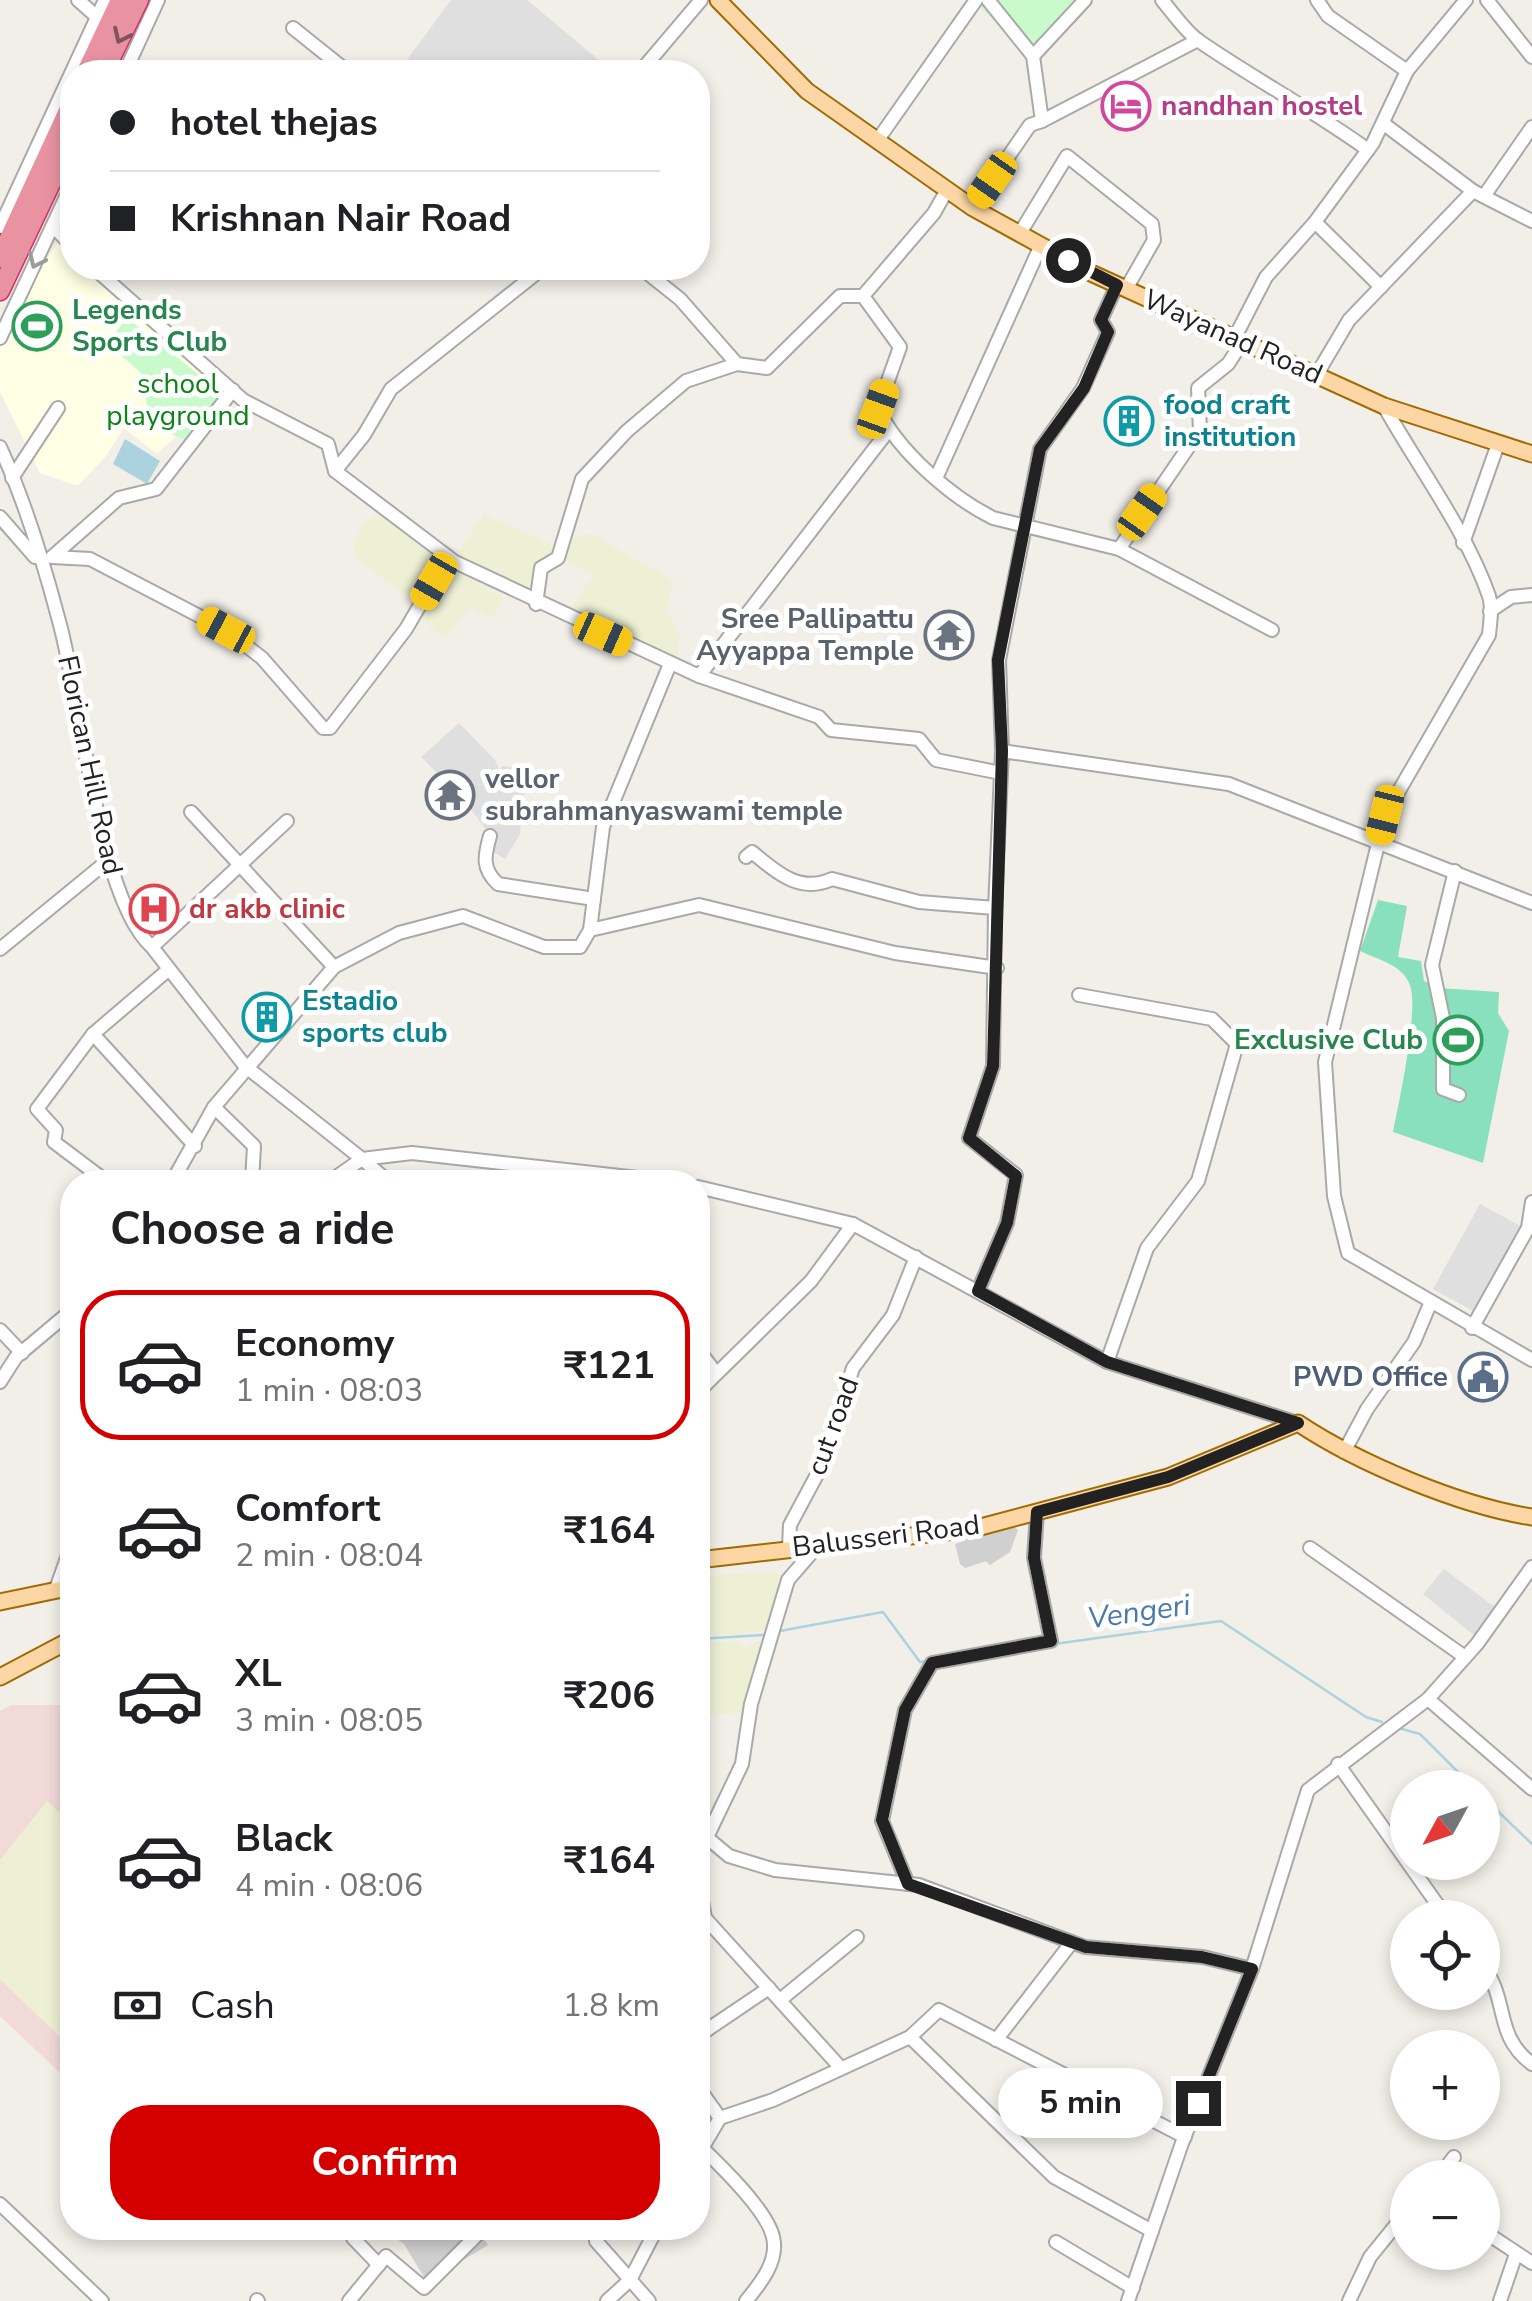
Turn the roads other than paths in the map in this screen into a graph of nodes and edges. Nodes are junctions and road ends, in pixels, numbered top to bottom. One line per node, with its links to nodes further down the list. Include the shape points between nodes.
1 (78, 0): 15 (street)
2 (105, 0): 15 (street)
3 (120, 0): 21 (highway)
4 (138, 0): 22 (highway, one-way to 22)
5 (158, 0): 23 (street)
6 (701, 0): 25 (street)
7 (976, 0): 32 (street)
8 (988, 0): 18 (street)
9 (1084, 0): 18 (street)
10 (1162, 0): 17 (street)
11 (1317, 0): 26 (street, via 1328,16)
12 (1466, 0): 26 (street)
13 (1487, 0): 19 (street)
14 (726, 3): 32 (main road, Wayanad Road, via 807,91)
15 (97, 17): 20 (street)
16 (293, 28): 24 (street)
17 (1198, 40): 28 (street); 33 (street)
18 (1033, 56): 28 (street)
19 (1532, 57)
20 (77, 60)
21 (92, 60)
22 (110, 60)
23 (130, 60)
24 (333, 60)
25 (650, 60)
26 (1407, 72): 29 (street)
27 (60, 97): 42 (street)
28 (1042, 121): 37 (street, via 1030,125)
29 (1384, 124): 33 (street); 36 (street)
30 (60, 128): 46 (highway)
31 (1532, 128): 36 (street)
32 (877, 141): 35 (main road, Wayanad Road)
33 (1368, 150): 40 (street)
34 (60, 164): 52 (highway)
35 (948, 190): 37 (main road, Wayanad Road); 53 (street)
36 (1478, 194): 39 (street); 51 (street)
37 (973, 208): 43 (main road, Wayanad Road)
38 (60, 209): 41 (street)
39 (1532, 221)
40 (1315, 222): 51 (street); 55 (street, via 1266,278)
41 (52, 226): 44 (street); 54 (street, one-way to 54)
42 (0, 227)
43 (1020, 233): 45 (main road, Wayanad Road); 50 (street, via 1066,156 1152,224 1154,240)
44 (60, 234)
45 (1041, 245): 50 (main road, Wayanad Road); 66 (street)
46 (0, 258)
47 (108, 280): 58 (street)
48 (528, 280): 65 (street, via 391,389)
49 (656, 280): 56 (street)
50 (1121, 287): 55 (main road, Wayanad Road); 69 (street, via 1101,320 1108,332 1084,388 1040,449)
51 (1382, 287): 57 (street, via 1350,320)
52 (0, 291)
53 (863, 296): 56 (street, via 840,296 767,368); 61 (street, via 900,347 878,409)
54 (0, 338)
55 (1239, 339): 57 (main road, Wayanad Road); 71 (street, via 1228,364 1198,388 1200,430)
56 (737, 364): 75 (street, via 686,381 582,478 558,558 541,568)
57 (1317, 374): 59 (main road, Wayanad Road)
58 (232, 390): 65 (street, via 328,444); 73 (street, via 156,489 119,498)
59 (1384, 406): 62 (main road, Wayanad Road); 70 (street)
60 (58, 408): 67 (street)
61 (888, 431): 66 (street); 79 (street)
62 (1498, 444): 64 (main road, Wayanad Road); 70 (street)
63 (0, 448): 67 (street, Florican Hill Road)
64 (1532, 454)
65 (336, 471): 72 (street)
66 (937, 476): 69 (street, via 975,509)
67 (12, 478): 73 (street, Florican Hill Road)
68 (0, 517): 73 (street)
69 (1026, 525): 71 (street); 80 (street, via 998,660)
70 (1463, 543): 76 (street)
71 (1119, 549): 77 (street)
72 (448, 557): 73 (street, via 406,629 330,728 226,630 90,559); 75 (street)
73 (47, 562): 87 (street, Florican Hill Road)
74 (1532, 595): 76 (street, via 1511,597)
75 (536, 604): 78 (street)
76 (1490, 611): 85 (street, via 1489,635 1385,815)
77 (1272, 630)
78 (670, 664): 79 (street); 90 (street, via 603,827)
79 (699, 676): 81 (street, via 819,717 831,730 919,739 936,760)
80 (1002, 751): 81 (street); 85 (street, via 1228,784)
81 (1001, 773): 92 (street)
82 (192, 812): 88 (street)
83 (287, 821): 88 (street)
84 (490, 836): 90 (street, via 484,862 498,884)
85 (1379, 840): 89 (street); 117 (street, via 1326,1062 1334,1196 1348,1254)
86 (746, 857): 92 (street, via 752,852 784,879 818,886 832,879 919,902)
87 (110, 859): 94 (street, Florican Hill Road, via 136,933); 95 (street)
88 (240, 865): 94 (street); 96 (street)
89 (1455, 871): 91 (street); 102 (street, via 1432,965 1443,1018 1443,1089)
90 (594, 899): 93 (street)
91 (1532, 902)
92 (995, 908): 97 (street)
93 (590, 930): 96 (street, via 580,947 544,947 463,916 399,933); 97 (street, via 699,906 895,953)
94 (152, 947): 98 (street, Florican Hill Road)
95 (0, 949)
96 (334, 967): 101 (street)
97 (998, 968): 116 (street, via 993,1066 969,1138 1016,1176 1007,1223)
98 (168, 970): 100 (street); 101 (street, Florican Hill Road)
99 (1080, 995): 123 (street, via 1212,1018 1237,1044 1198,1181 1147,1248)
100 (93, 1034): 104 (street); 106 (street, via 37,1109 56,1130 54,1142)
101 (245, 1066): 103 (street); 105 (street, Florican Hill Road)
102 (1458, 1095)
103 (214, 1106): 104 (street); 108 (street, via 254,1146)
104 (195, 1146): 107 (street)
105 (362, 1158): 109 (street); 110 (street, Florican Hill Road); 111 (street, via 412,1153)
106 (91, 1170)
107 (180, 1170)
108 (253, 1170)
109 (345, 1170)
110 (376, 1170)
111 (553, 1170)
112 (710, 1189): 114 (street)
113 (1532, 1202): 119 (street, via 1528,1228)
114 (854, 1224): 115 (street); 125 (street, via 811,1281)
115 (916, 1258): 116 (street); 133 (street, cut road, via 893,1315 853,1368 820,1469 790,1525)
116 (978, 1291): 123 (street)
117 (1430, 1304): 119 (street); 129 (street, via 1414,1342)
118 (60, 1320): 121 (street)
119 (1472, 1328): 122 (street)
120 (0, 1330): 121 (street)
121 (22, 1353): 127 (street)
122 (1532, 1360)
123 (1107, 1362): 128 (street)
124 (710, 1365): 125 (street)
125 (716, 1374): 126 (street)
126 (710, 1380)
127 (0, 1382)
128 (1298, 1423): 129 (main road); 130 (main road, Balusseri Road, via 1168,1477)
129 (1344, 1452): 131 (main road, via 1500,1512)
130 (1037, 1512): 132 (main road, Balusseri Road, via 973,1529); 147 (street, via 1034,1558 1051,1641 932,1663 905,1710 882,1820)
131 (1532, 1516)
132 (821, 1542): 133 (main road, Balusseri Road); 145 (street, via 788,1580 751,1704 742,1764)
133 (789, 1547): 135 (main road, Balusseri Road)
134 (1310, 1548): 140 (street)
135 (710, 1558)
136 (1532, 1567): 140 (street)
137 (60, 1589): 138 (main road)
138 (1, 1600)
139 (60, 1646): 141 (main road)
140 (1465, 1657): 142 (street)
141 (0, 1676)
142 (1428, 1700): 143 (street); 144 (street)
143 (1338, 1764): 148 (street); 152 (street, via 1308,1790)
144 (1532, 1789)
145 (710, 1820)
146 (710, 1841): 147 (street, via 729,1856 775,1870)
147 (908, 1884): 151 (street)
148 (1434, 1900)
149 (710, 1924): 154 (street)
150 (857, 1937): 155 (street)
151 (1072, 1942): 152 (street); 158 (street)
152 (1252, 1969): 164 (street)
153 (1500, 1987): 159 (street, via 1503,2028)
154 (768, 1988): 155 (street); 156 (street)
155 (780, 2000): 160 (street)
156 (710, 2028)
157 (910, 2037): 158 (street, via 938,2010); 160 (street); 169 (street, via 1054,2177)
158 (996, 2040): 164 (street)
159 (1532, 2064)
160 (840, 2067): 162 (street)
161 (710, 2104): 162 (street)
162 (720, 2118): 163 (street)
163 (710, 2132)
164 (1184, 2136): 169 (street)
165 (1454, 2157): 167 (street)
166 (710, 2160): 186 (street, via 762,2215 774,2239 769,2271)
167 (1452, 2160)
168 (0, 2204): 182 (street)
169 (1152, 2231): 181 (street)
170 (1390, 2232): 187 (street)
171 (356, 2240): 179 (street)
172 (472, 2240): 179 (street, via 424,2288 386,2256)
173 (600, 2240): 180 (street)
174 (650, 2240): 180 (street)
175 (1056, 2242): 181 (street)
176 (1500, 2243): 177 (street)
177 (1516, 2254): 178 (street); 188 (street)
178 (1532, 2262)
179 (379, 2265): 183 (street)
180 (630, 2280): 184 (street); 185 (street)
181 (1130, 2294)
182 (102, 2301)
183 (349, 2301)
184 (607, 2301)
185 (649, 2301)
186 (746, 2301)
187 (1349, 2301)
188 (1500, 2301)

